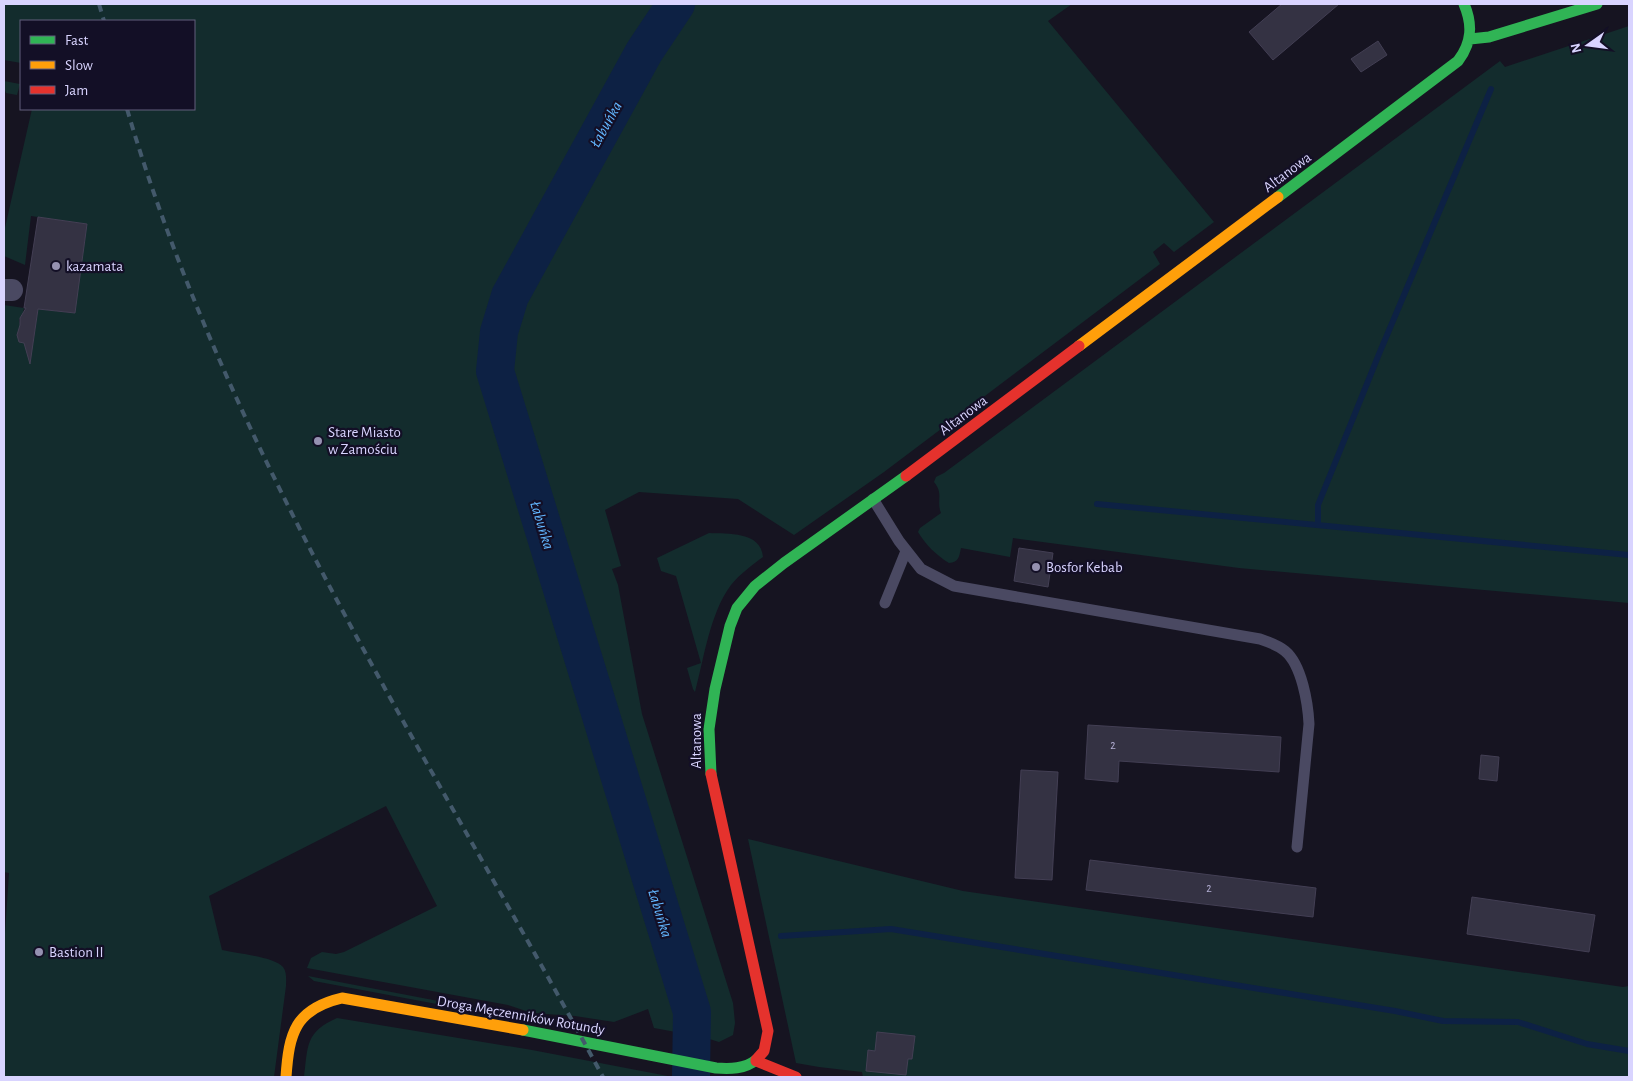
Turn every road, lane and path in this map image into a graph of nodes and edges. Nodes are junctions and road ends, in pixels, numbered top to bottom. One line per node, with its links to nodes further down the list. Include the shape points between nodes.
1 (1464, 4): 3 (street, via 1469,18)
2 (1597, 4): 3 (street, via 1489,37)
3 (1470, 39): 4 (street, Altanowa, via 1462,56 1440,75)
4 (873, 499): 5 (lane); 8 (street, Altanowa, via 766,577 744,598 730,626 715,689 709,730 712,780 768,1031 766,1048)
5 (906, 551): 6 (lane); 7 (lane, via 921,569 954,586 1246,637 1273,643 1286,652 1295,664 1305,694 1309,724)
6 (885, 603)
7 (1298, 847)
8 (756, 1061): 9 (street, Droga Męczenników Rotundy, via 741,1069 727,1070 342,998 318,1006 301,1020 291,1037); 10 (street)
9 (286, 1077)
10 (796, 1077)

